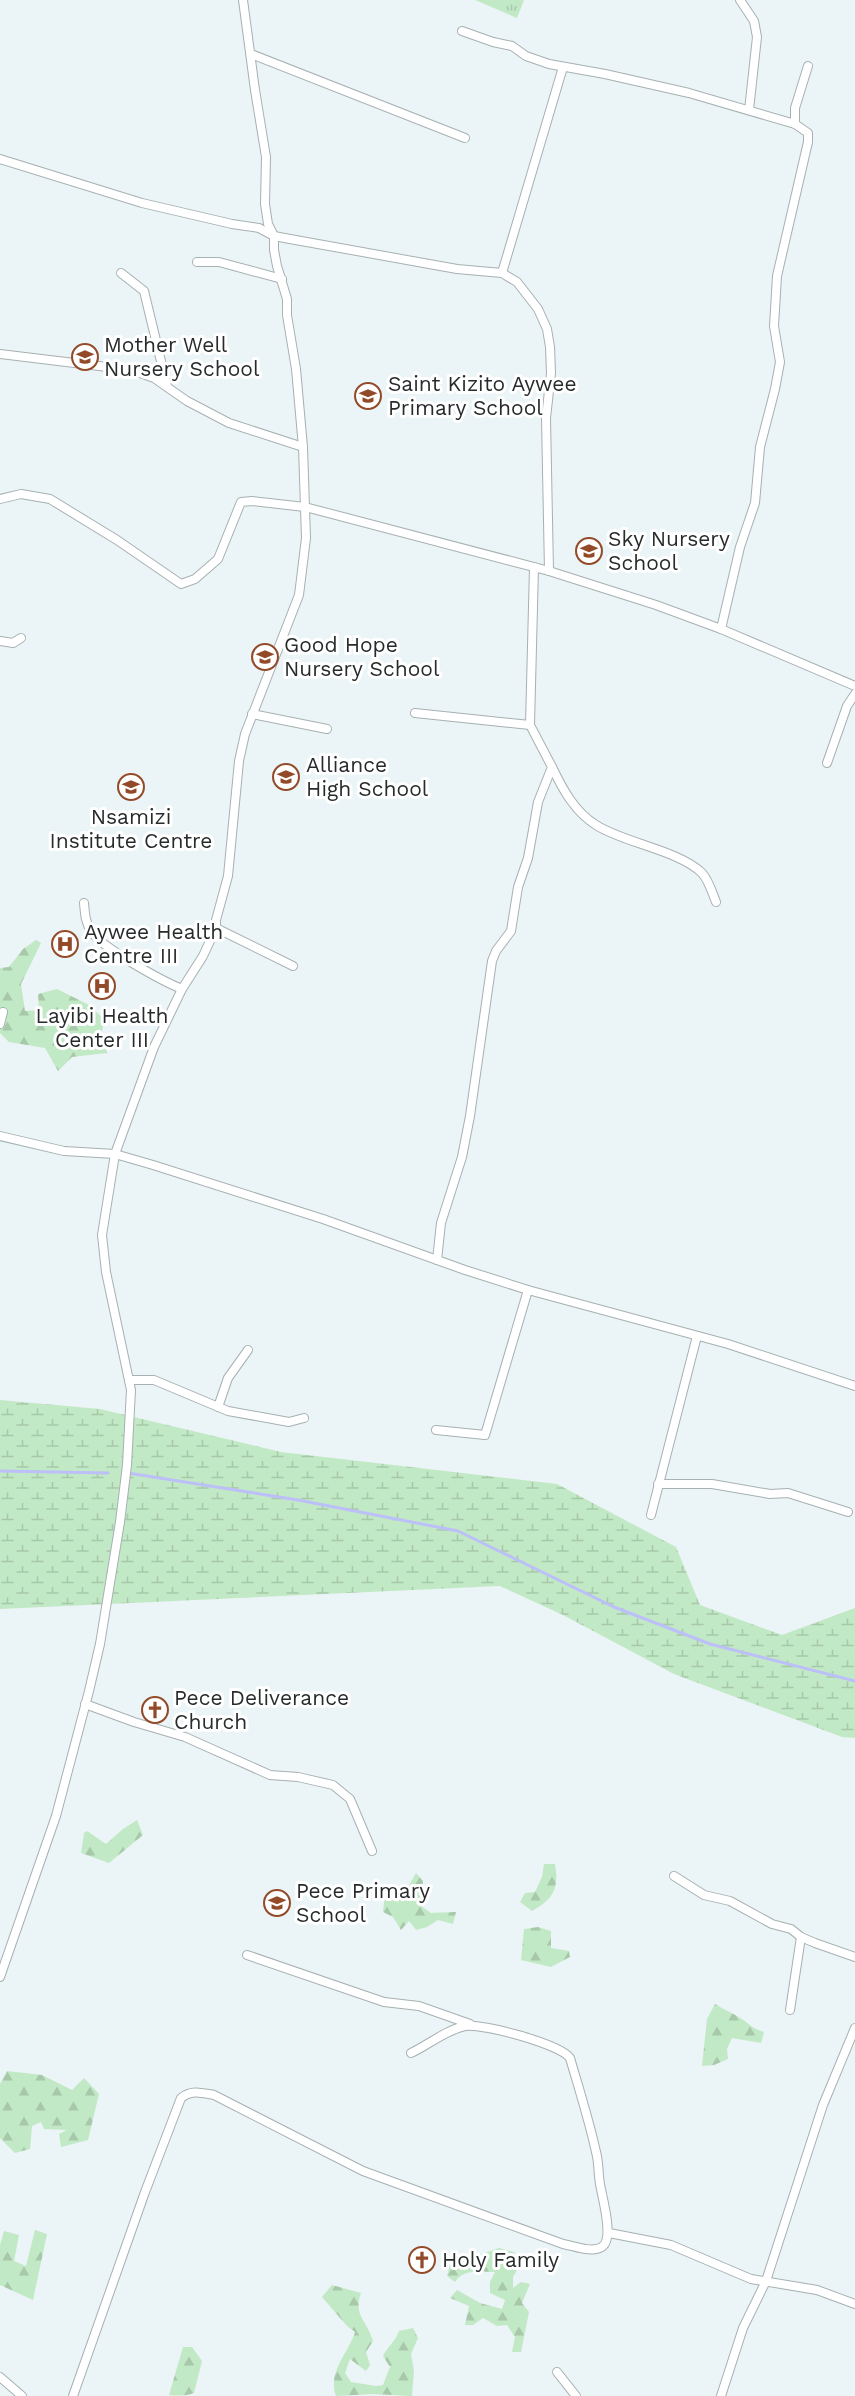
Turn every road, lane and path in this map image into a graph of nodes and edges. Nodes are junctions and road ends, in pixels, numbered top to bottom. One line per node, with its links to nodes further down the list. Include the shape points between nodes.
1 (243, 0): 4 (street)
2 (740, 0): 7 (street, via 754,21 757,37)
3 (462, 31): 6 (street)
4 (251, 54): 9 (street); 11 (street, via 266,157 265,204)
5 (808, 66): 8 (street, via 795,108)
6 (563, 67): 7 (street, via 650,84); 14 (street)
7 (749, 110): 8 (street)
8 (795, 124): 23 (street, via 808,133 808,142 777,276 774,326 780,362 760,447 755,503 740,547)
9 (465, 138)
10 (0, 159): 11 (street, via 142,203 259,228)
11 (274, 236): 14 (street, via 458,269); 15 (street)
12 (198, 262): 15 (street, via 219,262)
13 (121, 273): 17 (street, via 144,291)
14 (502, 273): 22 (street, via 517,282 548,328)
15 (282, 279): 18 (street)
16 (0, 354): 17 (street, via 132,370)
17 (167, 386): 18 (street, via 229,423)
18 (303, 447): 20 (street)
19 (0, 499): 20 (street, via 21,494 50,499 182,584 195,579 218,559 241,502)
20 (305, 507): 21 (street); 29 (street, via 306,538 299,595)
21 (534, 567): 22 (street); 30 (street)
22 (549, 571): 23 (street)
23 (721, 629): 26 (street)
24 (21, 638): 25 (street, via 14,643)
25 (0, 641)
26 (855, 686)
27 (855, 694): 32 (street, via 847,706)
28 (415, 713): 30 (street)
29 (252, 714): 31 (street); 36 (street, via 239,761 228,876)
30 (530, 725): 33 (street)
31 (327, 729)
32 (828, 763)
33 (552, 768): 34 (street, via 563,791 588,819 694,868 708,883); 43 (street, via 538,802 511,932 492,961 470,1116 462,1157 441,1223)
34 (717, 902)
35 (84, 903): 38 (street, via 92,933 157,979)
36 (216, 928): 37 (street); 38 (street)
37 (293, 966)
38 (182, 989): 42 (street, via 154,1047)
39 (3, 1012): 40 (street)
40 (0, 1024)
41 (0, 1136): 42 (street, via 64,1151)
42 (115, 1154): 43 (street, via 255,1196); 47 (street, via 104,1213 103,1255)
43 (437, 1260): 44 (street)
44 (528, 1290): 45 (street); 51 (street, via 485,1436)
45 (697, 1336): 48 (street); 52 (street)
46 (248, 1350): 49 (street, via 228,1378)
47 (129, 1380): 49 (street, via 154,1380); 55 (street, via 125,1484 100,1644)
48 (855, 1386)
49 (218, 1407): 50 (street, via 289,1422)
50 (304, 1418)
51 (436, 1430)
52 (658, 1484): 53 (street, via 712,1484 770,1494 788,1493); 54 (street)
53 (848, 1512)
54 (651, 1515)
55 (86, 1704): 56 (street, via 184,1737 270,1775 333,1785 350,1799); 61 (street, via 56,1816)
56 (372, 1851)
57 (674, 1875): 58 (street, via 704,1895 738,1904)
58 (801, 1937): 60 (street); 62 (street)
59 (247, 1955): 63 (street, via 384,2002 419,2006)
60 (855, 1957)
61 (0, 1977)
62 (790, 2010)
63 (471, 2025): 65 (street, via 451,2031); 66 (street, via 554,2047 570,2058 597,2154)
64 (855, 2028): 67 (street, via 823,2105)
65 (411, 2054)
66 (609, 2233): 67 (street, via 671,2245 751,2279); 72 (street, via 607,2242 598,2249 563,2244 363,2171 214,2095 188,2092 181,2098 153,2171)
67 (766, 2281): 68 (street, via 817,2290); 74 (street, via 743,2328)
68 (855, 2304)
69 (557, 2372): 73 (street)
70 (0, 2377): 71 (street)
71 (22, 2396)
72 (73, 2396)
73 (576, 2396)
74 (721, 2396)

